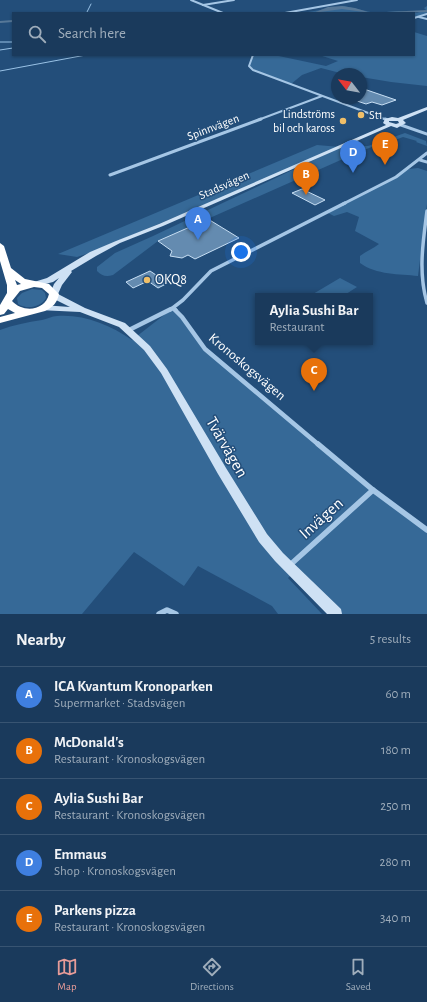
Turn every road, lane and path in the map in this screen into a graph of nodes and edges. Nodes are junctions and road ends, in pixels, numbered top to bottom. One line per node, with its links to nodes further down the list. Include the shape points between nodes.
1 (191, 0): 4 (street)
2 (234, 0): 4 (street)
3 (357, 0): 6 (street)
4 (203, 5): 5 (street)
5 (220, 12)
6 (291, 12)
7 (427, 14): 8 (street)
8 (419, 17): 9 (street); 10 (street)
9 (415, 18)
10 (427, 19)
11 (253, 56): 12 (street, via 249,66 253,70)
12 (322, 96): 14 (street); 20 (street, Spinnvägen)
13 (427, 108): 15 (main road)
14 (389, 122): 15 (main road); 24 (main road, Stadsvägen, via 118,242)
15 (400, 122): 16 (street)
16 (427, 134)
17 (427, 153): 18 (street)
18 (420, 160): 19 (street); 32 (street, via 396,177 212,271)
19 (427, 162)
20 (110, 175)
21 (427, 211): 25 (street, via 420,266)
22 (0, 246): 23 (highway)
23 (8, 270): 27 (highway, via 22,281); 28 (highway)
24 (69, 270): 27 (main road, Stadsvägen, via 50,280); 29 (main road, Stadsvägen, via 58,284)
25 (422, 278): 26 (street); 31 (street)
26 (427, 278)
27 (35, 284): 28 (highway); 29 (highway, via 49,288)
28 (12, 293): 30 (highway)
29 (54, 295): 33 (highway, via 48,304); 34 (main road, Tvärvägen)
30 (8, 303): 33 (highway, via 18,311); 35 (highway)
31 (427, 303)
32 (173, 308): 37 (street); 38 (street, Kronoskogsvägen, via 185,319 205,349)
33 (37, 310): 34 (main road, Tvärvägen); 36 (highway)
34 (82, 310): 37 (main road, Tvärvägen, via 122,324)
35 (0, 312)
36 (0, 320)
37 (129, 330): 40 (main road, Tvärvägen, via 164,370 240,502 263,538)
38 (372, 490): 39 (street, Kronoskogsvägen); 40 (street, Invägen)
39 (427, 530)
40 (288, 566): 43 (main road, Tvärvägen)
41 (160, 614): 42 (street, via 167,610)
42 (176, 614)
43 (336, 614)

